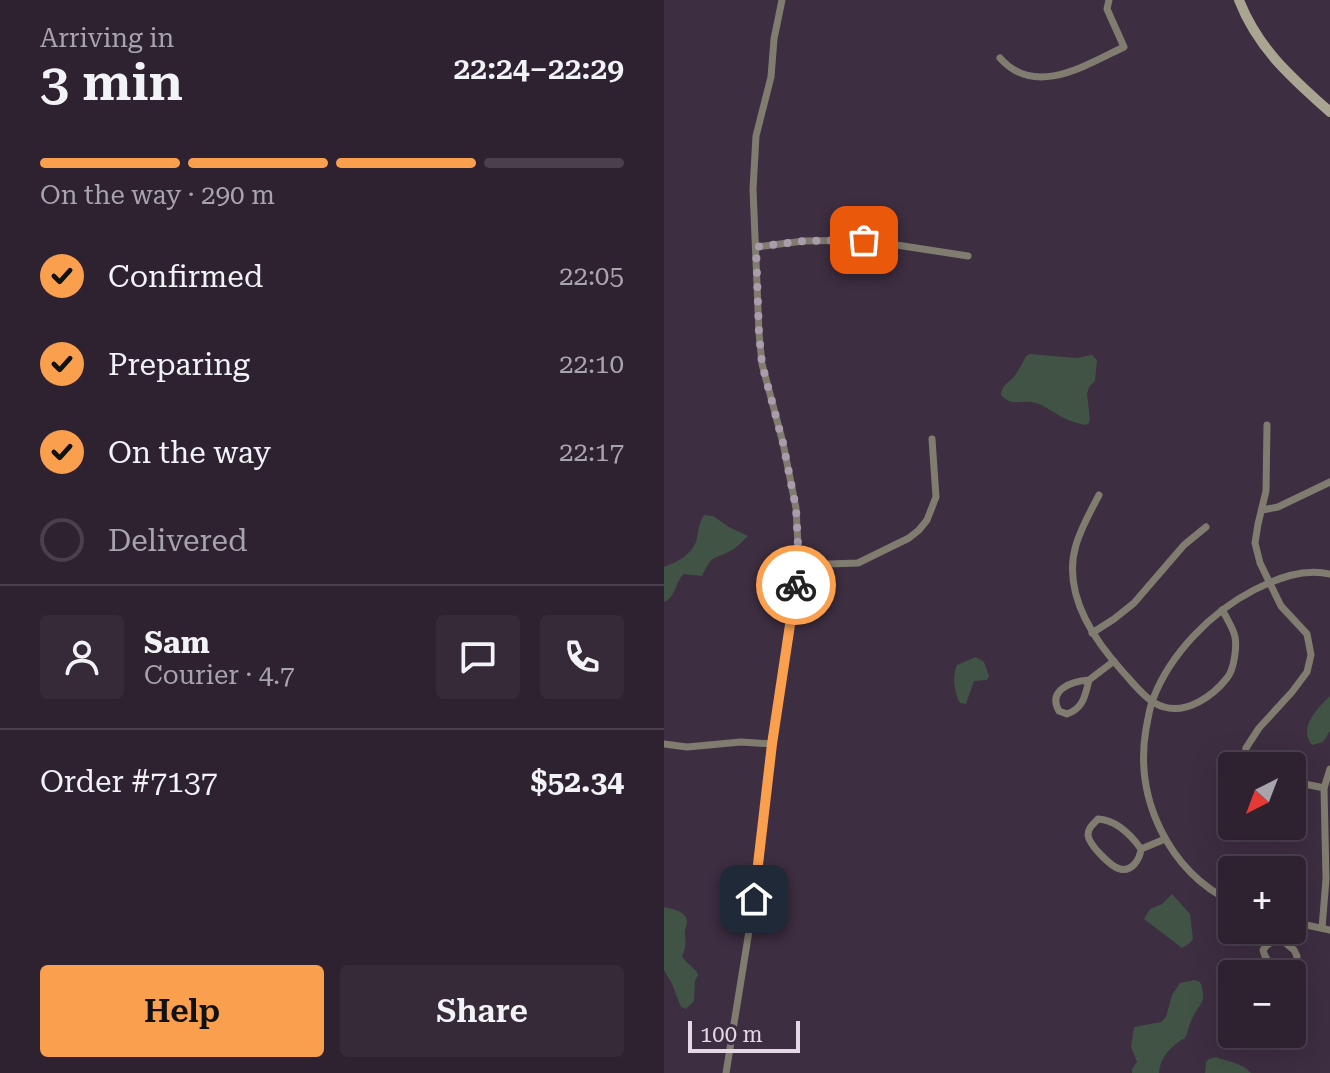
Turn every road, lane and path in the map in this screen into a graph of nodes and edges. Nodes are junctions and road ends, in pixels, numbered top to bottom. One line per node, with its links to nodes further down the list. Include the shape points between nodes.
1 (782, 0): 6 (street, via 756,136)
2 (1109, 0): 4 (street, via 1107,9 1124,47 1073,70 1034,78)
3 (1239, 0): 5 (main road, via 1268,52)
4 (1000, 58)
5 (1330, 112)
6 (756, 247): 7 (street, via 864,240); 14 (street, via 762,364 796,508)
7 (968, 256)
8 (1267, 425): 12 (street)
9 (932, 439): 14 (street, via 936,497 919,530 858,563)
10 (1330, 482): 12 (street)
11 (1099, 495): 18 (street, via 1073,558 1075,593)
12 (1262, 510): 16 (street, via 1255,543)
13 (1206, 527): 18 (street, via 1134,603)
14 (799, 565): 23 (street)
15 (1330, 574): 16 (street, via 1303,572)
16 (1271, 582): 17 (street); 24 (street, via 1281,606 1307,634 1311,655 1307,672)
17 (1222, 610): 21 (street, via 1183,649); 21 (street, via 1235,637 1229,677 1184,709 1167,709)
18 (1092, 633): 19 (street)
19 (1114, 661): 20 (street); 21 (street)
20 (1089, 680): 20 (street, via 1062,689 1056,701 1059,711 1070,713 1080,706)
21 (1152, 701): 29 (street, via 1143,759 1149,799)
22 (664, 744): 23 (street)
23 (772, 744): 35 (street)
24 (1246, 752)
25 (1330, 769): 27 (street)
26 (1306, 784): 27 (street)
27 (1324, 788): 28 (street)
28 (1327, 833): 33 (street)
29 (1165, 839): 30 (street); 31 (street, via 1193,875)
30 (1141, 849): 30 (street, via 1115,823 1098,819 1090,827 1090,841 1119,869 1136,863)
31 (1218, 894)
32 (1306, 925): 33 (street)
33 (1326, 929)
34 (1283, 941): 34 (street, via 1271,942 1264,956 1271,964 1292,968 1297,956)
35 (726, 1073)

